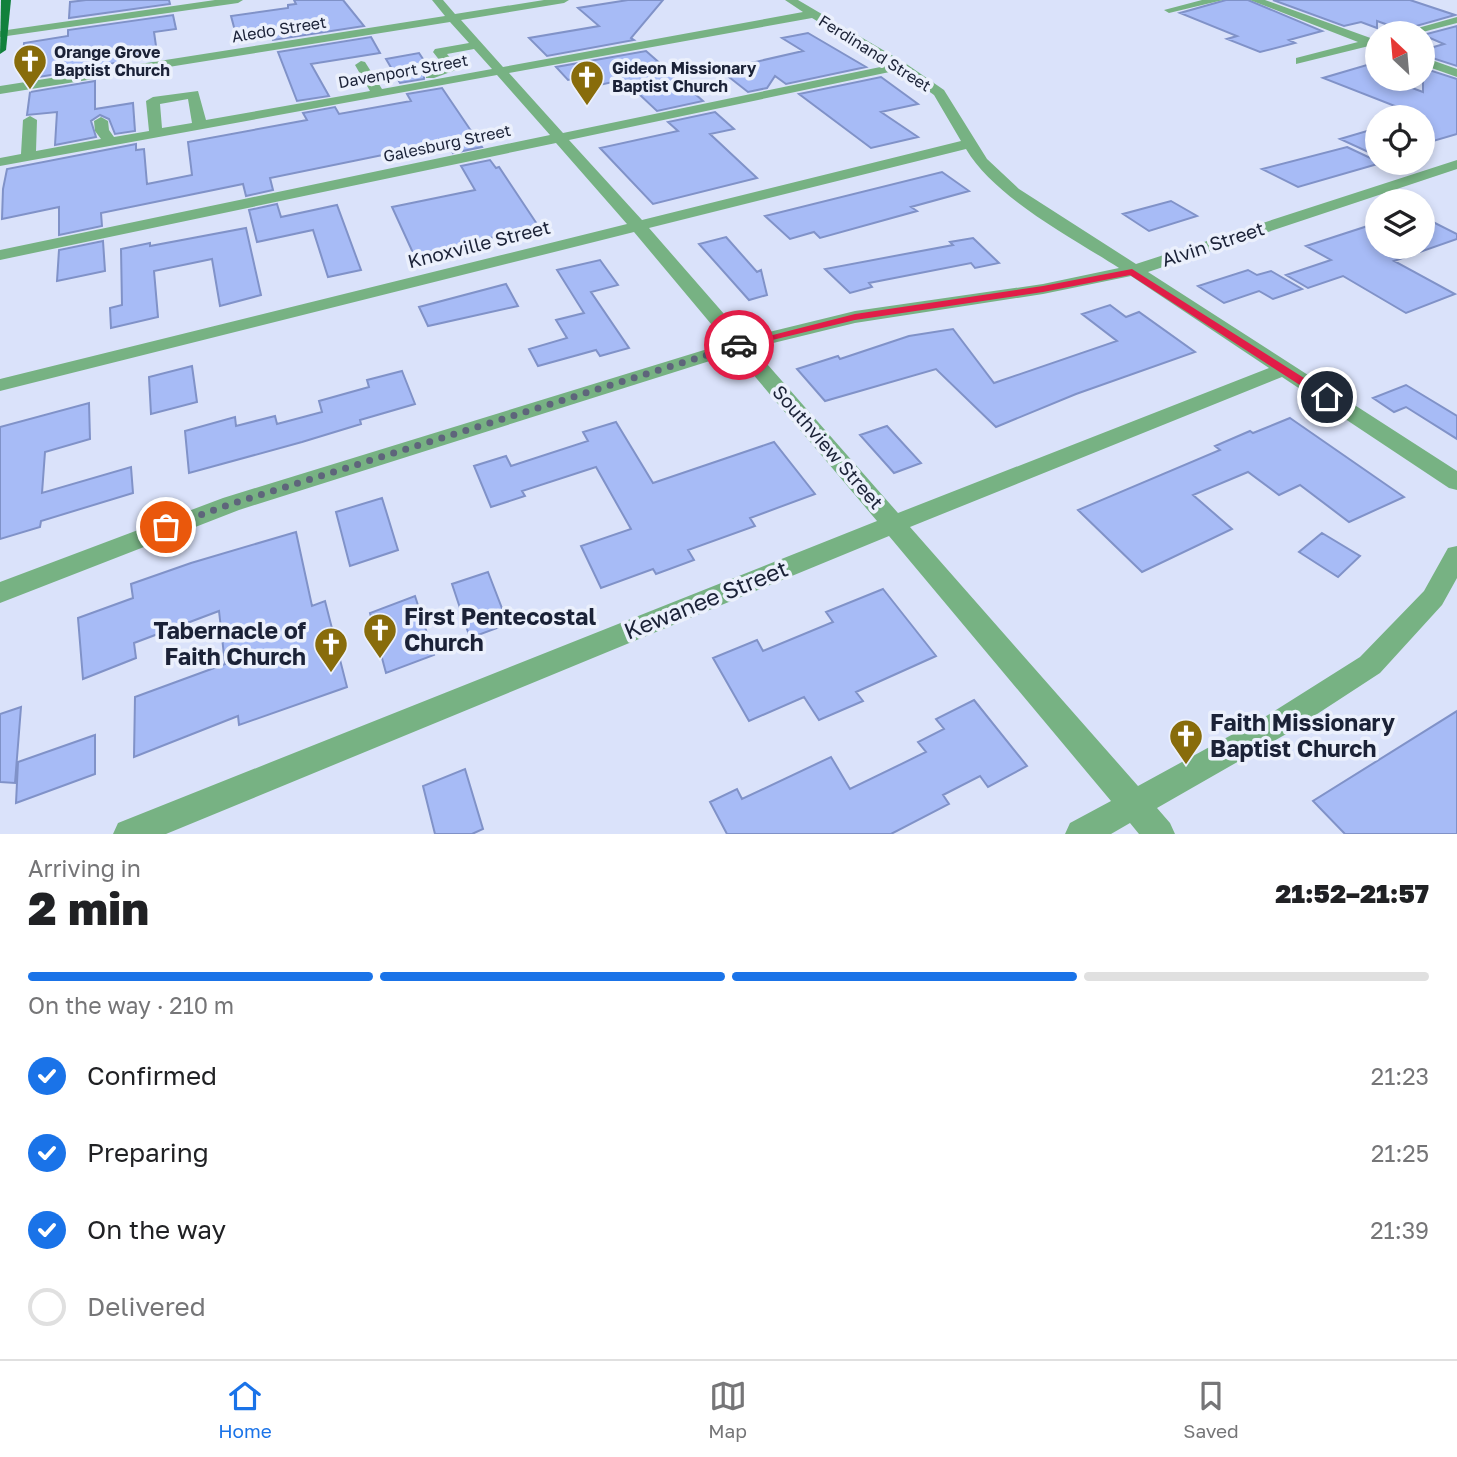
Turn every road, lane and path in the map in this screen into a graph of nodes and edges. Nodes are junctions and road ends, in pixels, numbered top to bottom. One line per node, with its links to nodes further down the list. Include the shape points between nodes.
1 (6, 0): 13 (main road)
2 (238, 0): 13 (street)
3 (437, 0): 10 (street, Southview Street)
4 (564, 0): 10 (street, Aledo Street)
5 (790, 0): 9 (street, Ferdinand Street)
6 (1218, 0): 8 (street)
7 (1255, 0): 14 (street)
8 (1169, 10)
9 (813, 14): 21 (street, Ferdinand Street); 22 (street, Davenport Street)
10 (453, 18): 15 (street, Southview Street); 26 (street, Aledo Street)
11 (1457, 20): 12 (street)
12 (1435, 26)
13 (1, 34): 17 (main road)
14 (1365, 39)
15 (478, 45): 22 (street, Southview Street); 24 (street, via 439,52 452,67)
16 (1365, 45): 18 (street)
17 (0, 50)
18 (1300, 61)
19 (360, 65): 25 (street)
20 (1435, 65): 23 (street)
21 (901, 66): 31 (street, Galesburg Street); 33 (street, Ferdinand Street, via 939,93)
22 (499, 71): 24 (street, Davenport Street); 31 (street, Southview Street)
23 (1457, 73)
24 (444, 77): 25 (street, Davenport Street)
25 (375, 89): 29 (street, Davenport Street)
26 (0, 90)
27 (30, 120): 34 (street)
28 (101, 121): 32 (street)
29 (200, 126): 30 (street, Davenport Street); 30 (street, via 193,94 153,101)
30 (156, 134): 32 (street, Davenport Street)
31 (560, 138): 37 (street, Southview Street); 38 (street, Galesburg Street)
32 (111, 142): 34 (street, Davenport Street)
33 (968, 144): 37 (street, Knoxville Street); 39 (street, Ferdinand Street, via 1014,192)
34 (28, 157): 35 (street, Davenport Street)
35 (0, 162)
36 (1457, 164): 39 (street, Alvin Street)
37 (638, 226): 40 (street, Southview Street); 42 (street, Knoxville Street)
38 (0, 256)
39 (1132, 271): 40 (street, Alvin Street, via 855,317); 41 (street, Ferdinand Street)
40 (740, 345): 44 (street, Southview Street); 46 (street, Alvin Street, via 231,504)
41 (1284, 369): 43 (street, Ferdinand Street); 44 (street, Kewanee Street)
42 (0, 385)
43 (1457, 482)
44 (894, 524): 47 (street, Southview Street); 48 (street, Kewanee Street)
45 (1457, 555): 47 (street, via 1433,598 1370,665 1278,724)
46 (0, 593)
47 (1133, 804): 49 (street); 50 (street, Southview Street)
48 (129, 834)
49 (1081, 834)
50 (1159, 834)

